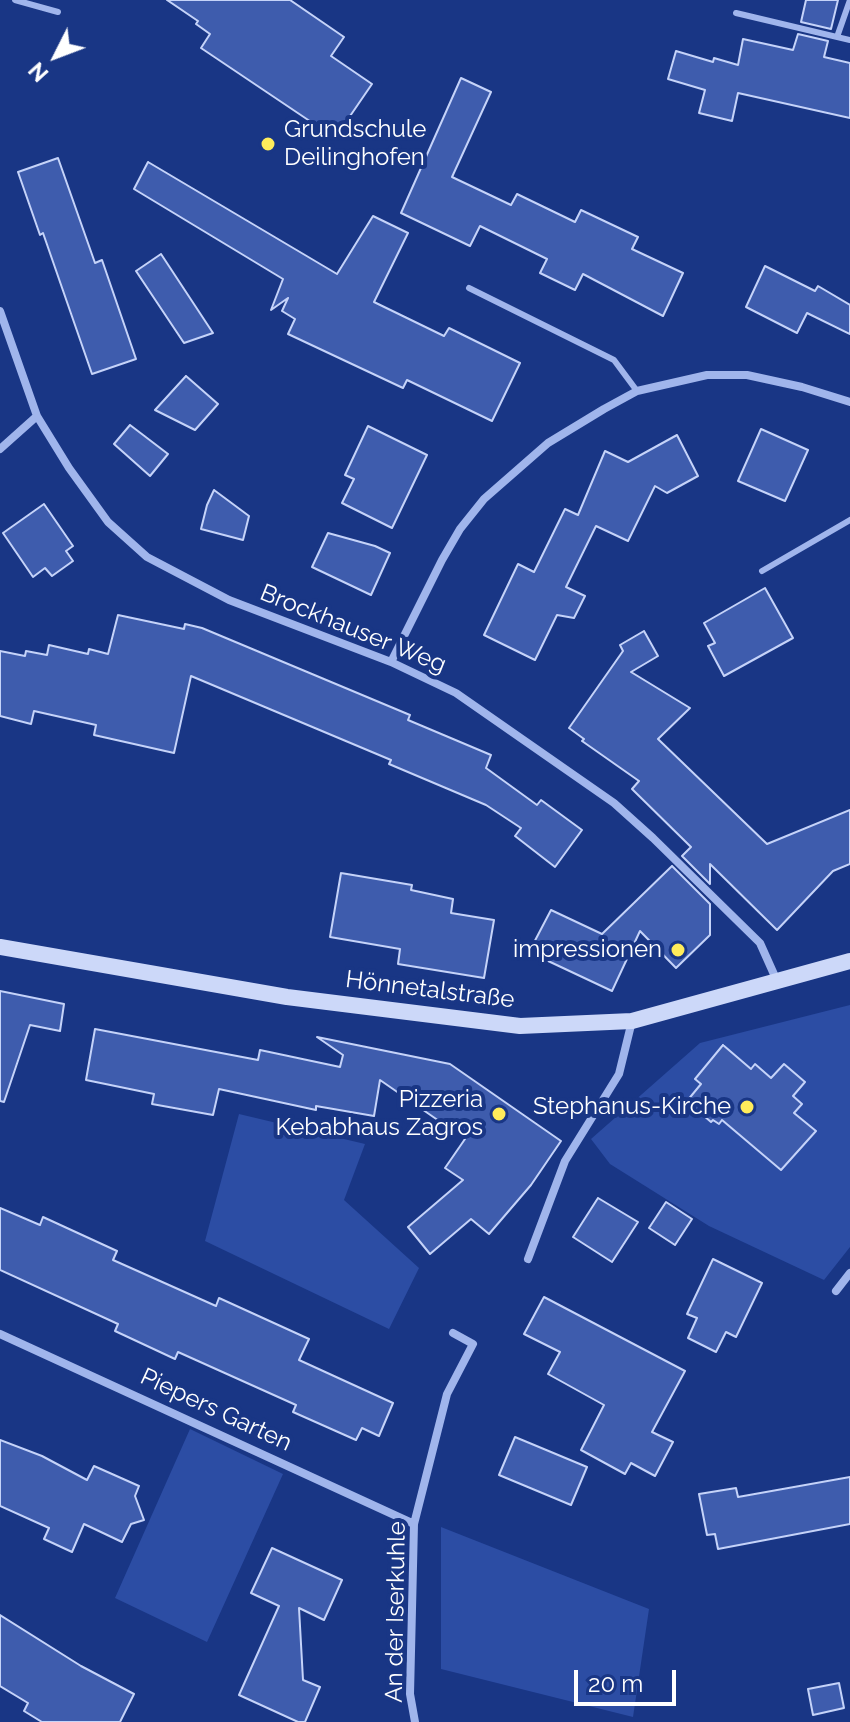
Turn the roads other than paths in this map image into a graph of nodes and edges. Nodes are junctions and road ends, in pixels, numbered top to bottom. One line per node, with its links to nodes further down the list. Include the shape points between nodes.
1 (15, 0): 3 (lane)
2 (850, 0): 5 (lane)
3 (58, 12)
4 (736, 13): 5 (lane)
5 (837, 37): 6 (lane)
6 (850, 40)
7 (469, 288): 9 (lane, via 614,360)
8 (0, 311): 11 (street, Brockhauser Weg)
9 (637, 391): 10 (street, via 707,375 747,375); 15 (street, via 548,443 484,499 442,560)
10 (850, 402)
11 (37, 416): 12 (street); 15 (street, Brockhauser Weg, via 108,522 147,557 229,600)
12 (0, 449)
13 (850, 520): 14 (lane)
14 (762, 571)
15 (391, 662): 18 (street, Brockhauser Weg, via 456,693 614,803 760,943)
16 (0, 947): 19 (main road, Hönnetalstraße, via 287,997 520,1026)
17 (850, 961): 18 (main road, Hönnetalstraße)
18 (777, 981): 19 (main road, Hönnetalstraße)
19 (632, 1021): 20 (street, via 619,1074 565,1161)
20 (528, 1259)
21 (850, 1273): 22 (street)
22 (836, 1291)
23 (453, 1333): 25 (street, An der Iserkuhle, via 473,1344 447,1394)
24 (0, 1334): 25 (street, Piepers Garten)
25 (414, 1524): 26 (street, An der Iserkuhle, via 410,1694)
26 (415, 1722)

